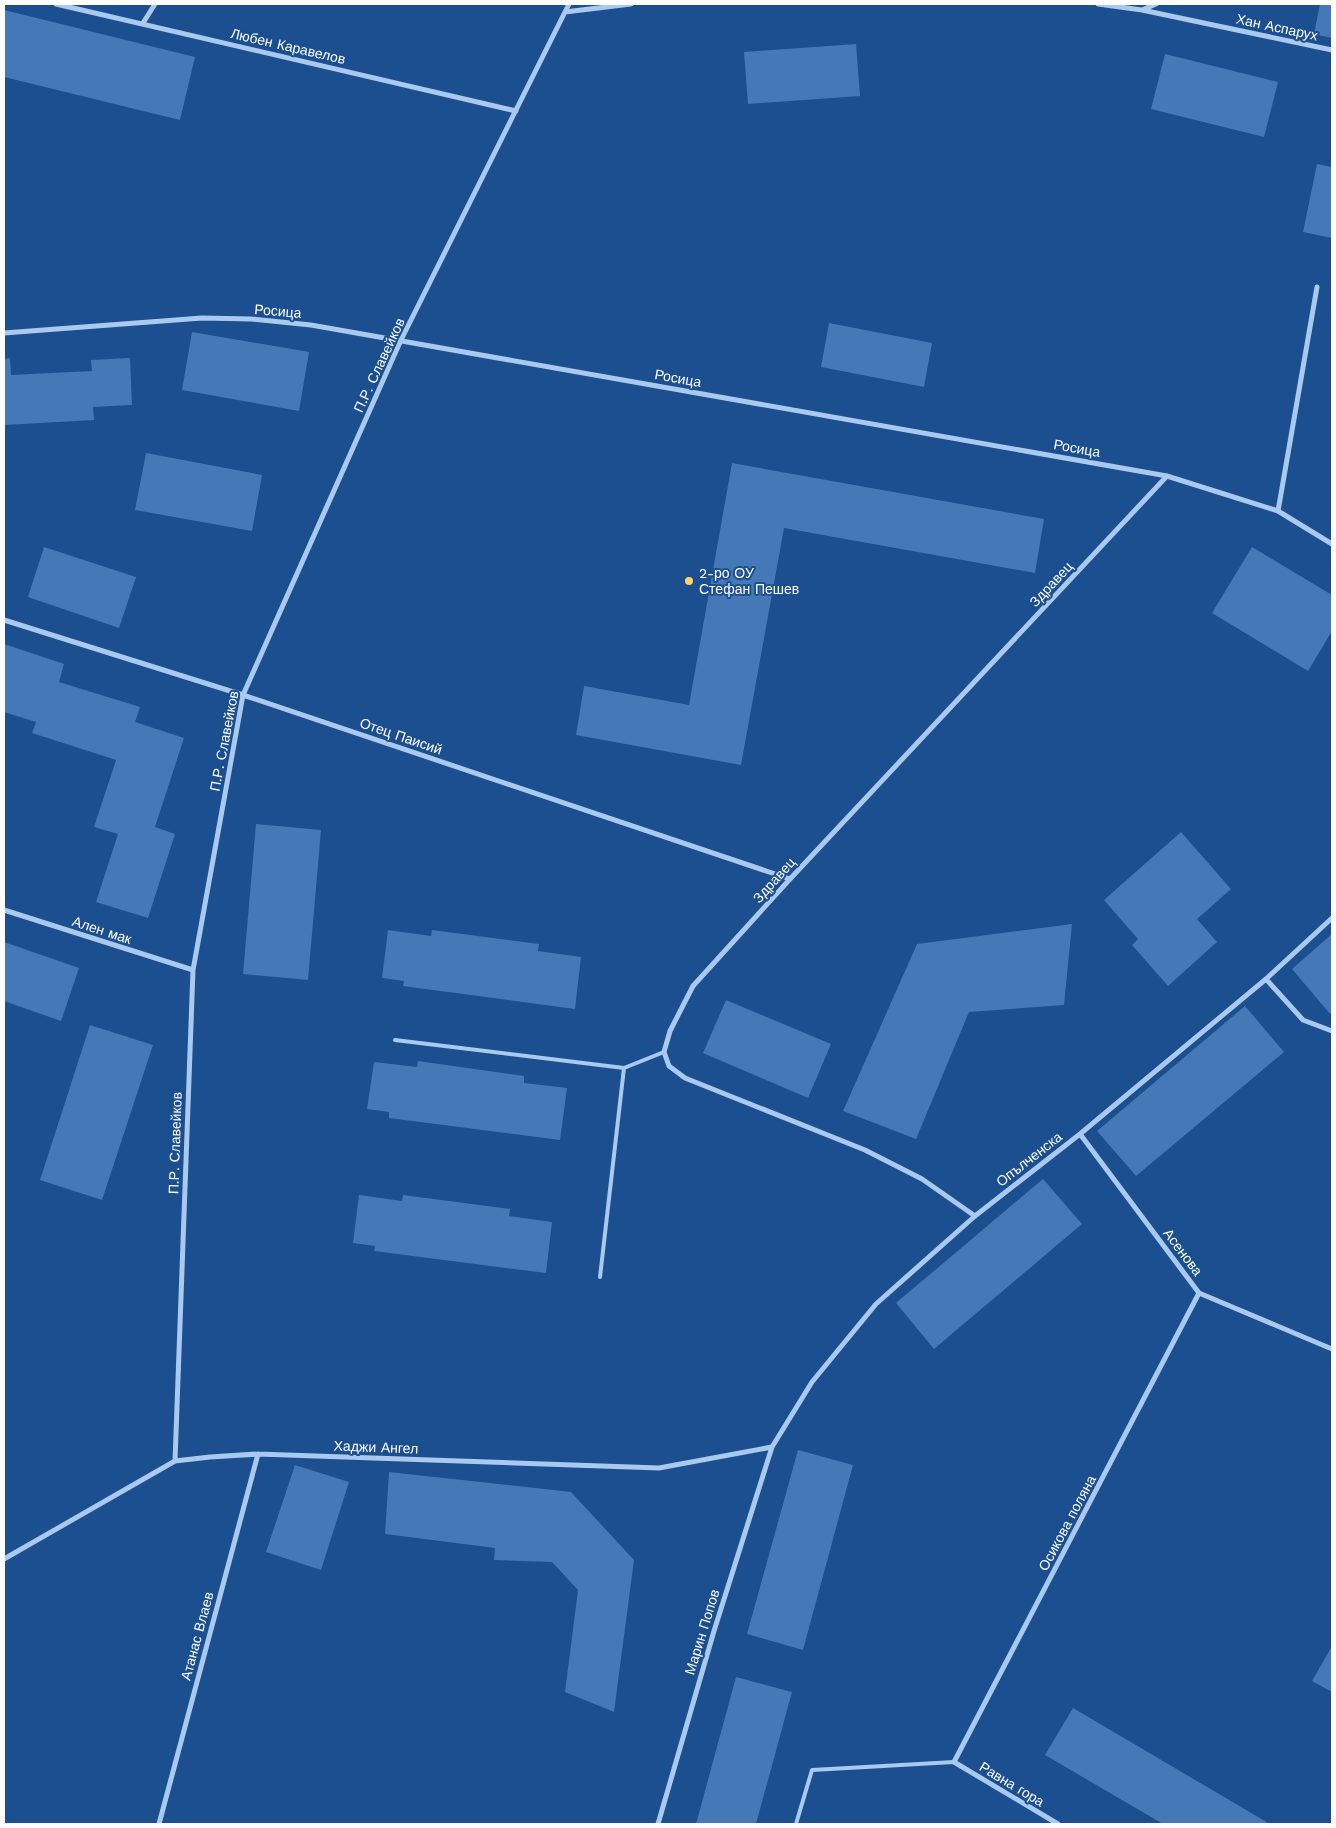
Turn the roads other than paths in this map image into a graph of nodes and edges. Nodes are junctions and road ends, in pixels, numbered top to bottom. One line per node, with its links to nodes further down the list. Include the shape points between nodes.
1 (56, 4): 9 (street, Любен Каравелов)
2 (155, 4): 9 (street)
3 (569, 4): 8 (street, П.Р. Славейков)
4 (631, 4): 8 (street)
5 (1098, 4): 7 (street, Хан Аспарух)
6 (1156, 4): 7 (street)
7 (1142, 10): 10 (street, Хан Аспарух)
8 (565, 12): 11 (street, П.Р. Славейков)
9 (143, 23): 11 (street, Любен Каравелов)
10 (1332, 50)
11 (516, 110): 14 (street, П.Р. Славейков)
12 (1317, 287): 16 (street)
13 (4, 333): 14 (street, Росица, via 202,318 312,325)
14 (402, 340): 15 (street, Росица); 19 (street, П.Р. Славейков)
15 (1167, 476): 16 (street, Росица); 20 (street, Здравец)
16 (1278, 511): 17 (street, Росица)
17 (1332, 544)
18 (4, 620): 19 (street, Отец Паисий)
19 (242, 695): 20 (street, Отец Паисий); 23 (street, П.Р. Славейков)
20 (790, 879): 27 (street, Здравец, via 693,986 680,1008)
21 (4, 910): 23 (street, Ален мак)
22 (1332, 918): 24 (street, Опълченска)
23 (193, 970): 36 (street, П.Р. Славейков)
24 (1266, 979): 25 (street, via 1303,1020); 29 (street, Опълченска)
25 (1332, 1031)
26 (395, 1040): 28 (lane)
27 (664, 1052): 28 (lane); 30 (street, via 669,1066 685,1078 865,1150 922,1179)
28 (624, 1068): 31 (lane)
29 (1080, 1134): 30 (street, Опълченска); 32 (street, Асенова)
30 (975, 1216): 34 (street, Опълченска, via 876,1304 812,1382)
31 (600, 1277)
32 (1199, 1293): 33 (street, Асенова); 38 (street, Осикова поляна)
33 (1332, 1349)
34 (772, 1447): 35 (street, Хаджи Ангел, via 659,1468); 40 (street, Марин Попов)
35 (258, 1454): 36 (street, Хаджи Ангел); 39 (street, Атанас Влаев)
36 (175, 1461): 37 (street, Хаджи Ангел)
37 (4, 1559)
38 (954, 1762): 41 (lane, via 812,1770); 42 (street, Равна гора)
39 (158, 1824)
40 (658, 1824)
41 (796, 1824)
42 (1058, 1824)

